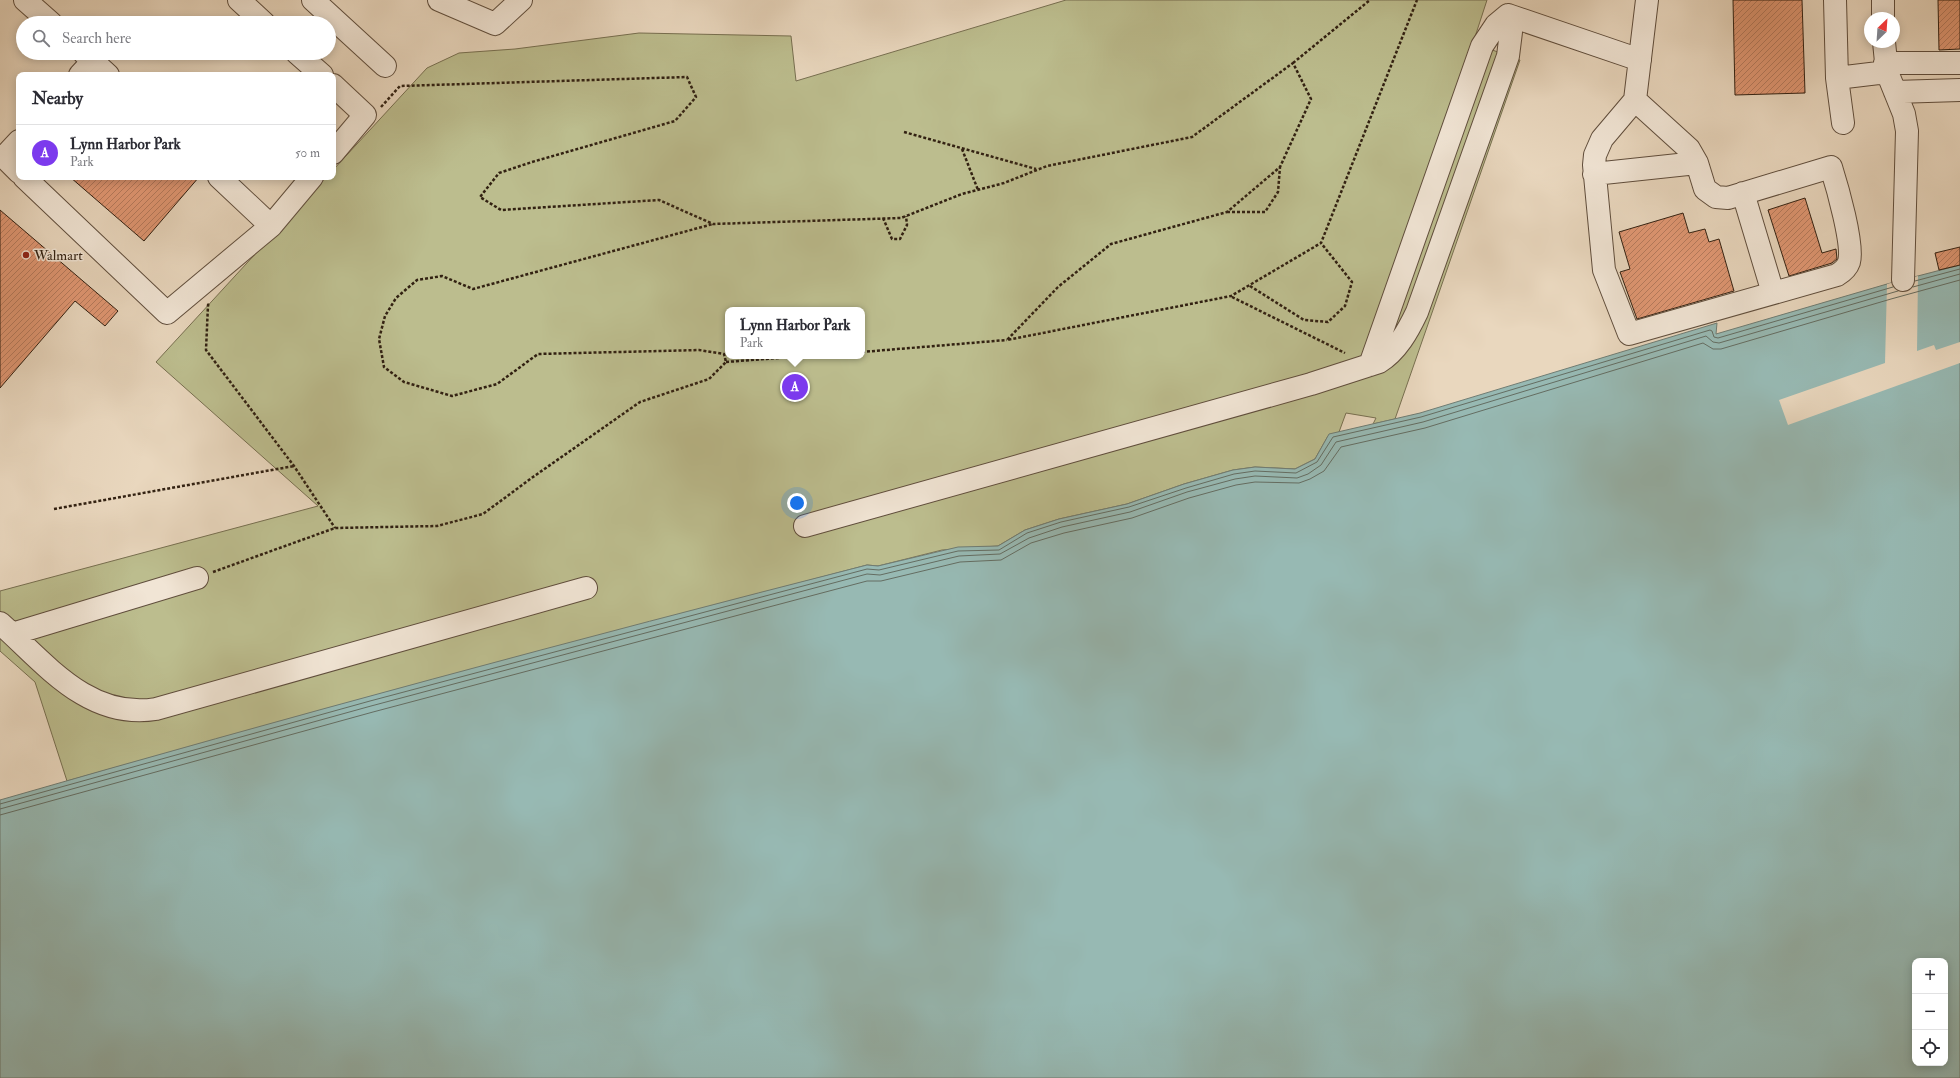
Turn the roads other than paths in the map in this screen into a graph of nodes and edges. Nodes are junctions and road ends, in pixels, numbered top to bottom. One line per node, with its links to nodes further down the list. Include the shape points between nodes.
1 (25, 0): 11 (street)
2 (239, 0): 12 (street)
3 (313, 0): 13 (street)
4 (439, 0): 5 (street, via 495,24)
5 (521, 0)
6 (1647, 0): 17 (street)
7 (1835, 0): 21 (street)
8 (1883, 0): 10 (street)
9 (1510, 8): 17 (street); 39 (street, via 1482,46 1370,365)
10 (1883, 12)
11 (43, 16)
12 (256, 16)
13 (330, 16)
14 (336, 21): 19 (street)
15 (1886, 59): 18 (street); 21 (street); 24 (street)
16 (305, 60): 20 (street)
17 (1640, 60): 25 (street)
18 (1960, 63)
19 (385, 66)
20 (319, 72)
21 (1837, 78): 26 (street)
22 (336, 88): 28 (street, via 365,115)
23 (1960, 90): 24 (street)
24 (1895, 92): 37 (street, via 1904,114 1907,131)
25 (1635, 100): 29 (street, via 1689,149); 31 (street, via 1600,143 1595,155)
26 (1843, 123)
27 (16, 144): 30 (street, via 4,157)
28 (336, 149)
29 (1697, 163): 31 (street); 35 (street, via 1702,183 1710,194 1722,199)
30 (16, 169)
31 (1594, 174): 38 (street, via 1604,270 1629,334)
32 (27, 180): 36 (street, via 167,314)
33 (221, 180): 36 (street)
34 (309, 180): 36 (street)
35 (1743, 193): 38 (street); 38 (street, via 1831,167 1842,206 1850,255 1848,264 1837,275)
36 (271, 226)
37 (1903, 280)
38 (1773, 293)
39 (805, 526)
40 (197, 578): 42 (street)
41 (586, 588): 42 (street, via 156,709 138,711 110,707 88,697 63,680)
42 (6, 628)

